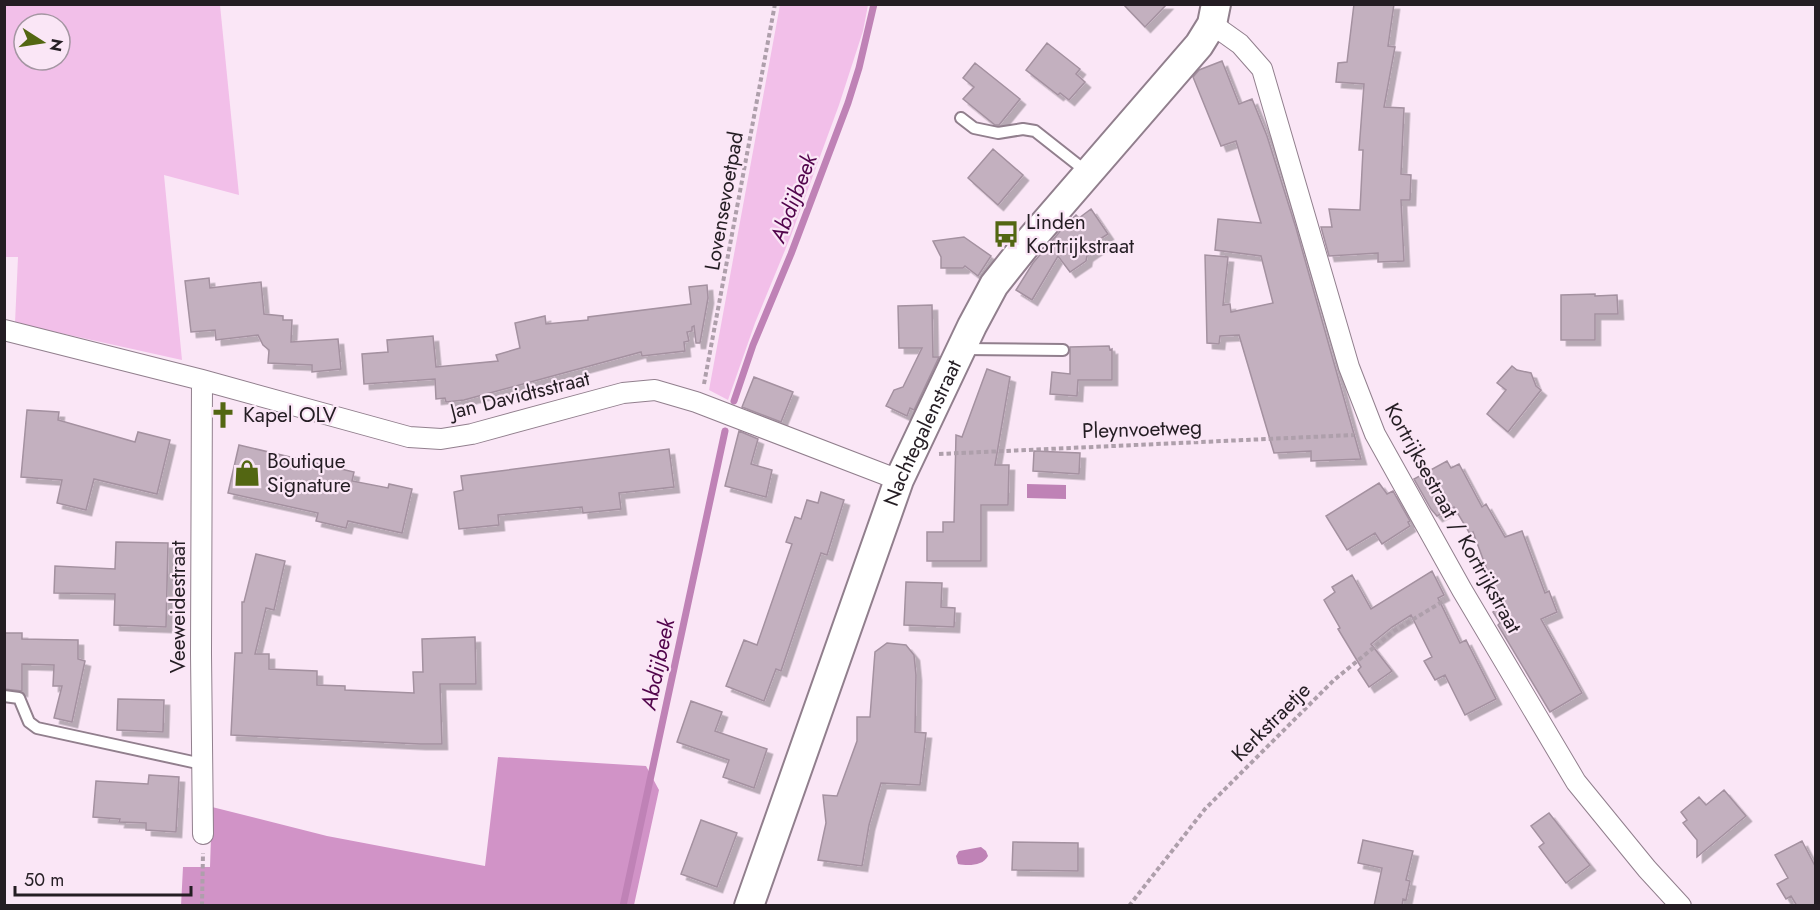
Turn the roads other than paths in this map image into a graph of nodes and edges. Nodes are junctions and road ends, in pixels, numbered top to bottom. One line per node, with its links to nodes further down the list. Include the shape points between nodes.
1 (1214, 14): 3 (street, Nachtegalenstraat, via 1199,45); 13 (street, Kortrijksestraat / Kortrijkstraat, via 1262,69 1348,367 1375,434 1576,782)
2 (961, 118): 3 (lane, via 974,128 998,133 1035,131)
3 (1087, 172): 5 (street, Nachtegalenstraat, via 994,285)
4 (4, 330): 7 (street, Jan Davidtsstraat)
5 (961, 349): 6 (lane); 8 (street, Nachtegalenstraat)
6 (1063, 350)
7 (202, 380): 8 (street, Jan Davidtsstraat, via 409,437 441,439 623,393 655,390); 10 (street, Veeweidestraat)
8 (905, 468): 12 (street, Nachtegalenstraat)
9 (4, 696): 10 (lane, via 19,698 29,722 37,728)
10 (202, 764): 11 (street, Veeweidestraat)
11 (203, 834)
12 (749, 906)
13 (1681, 906)

